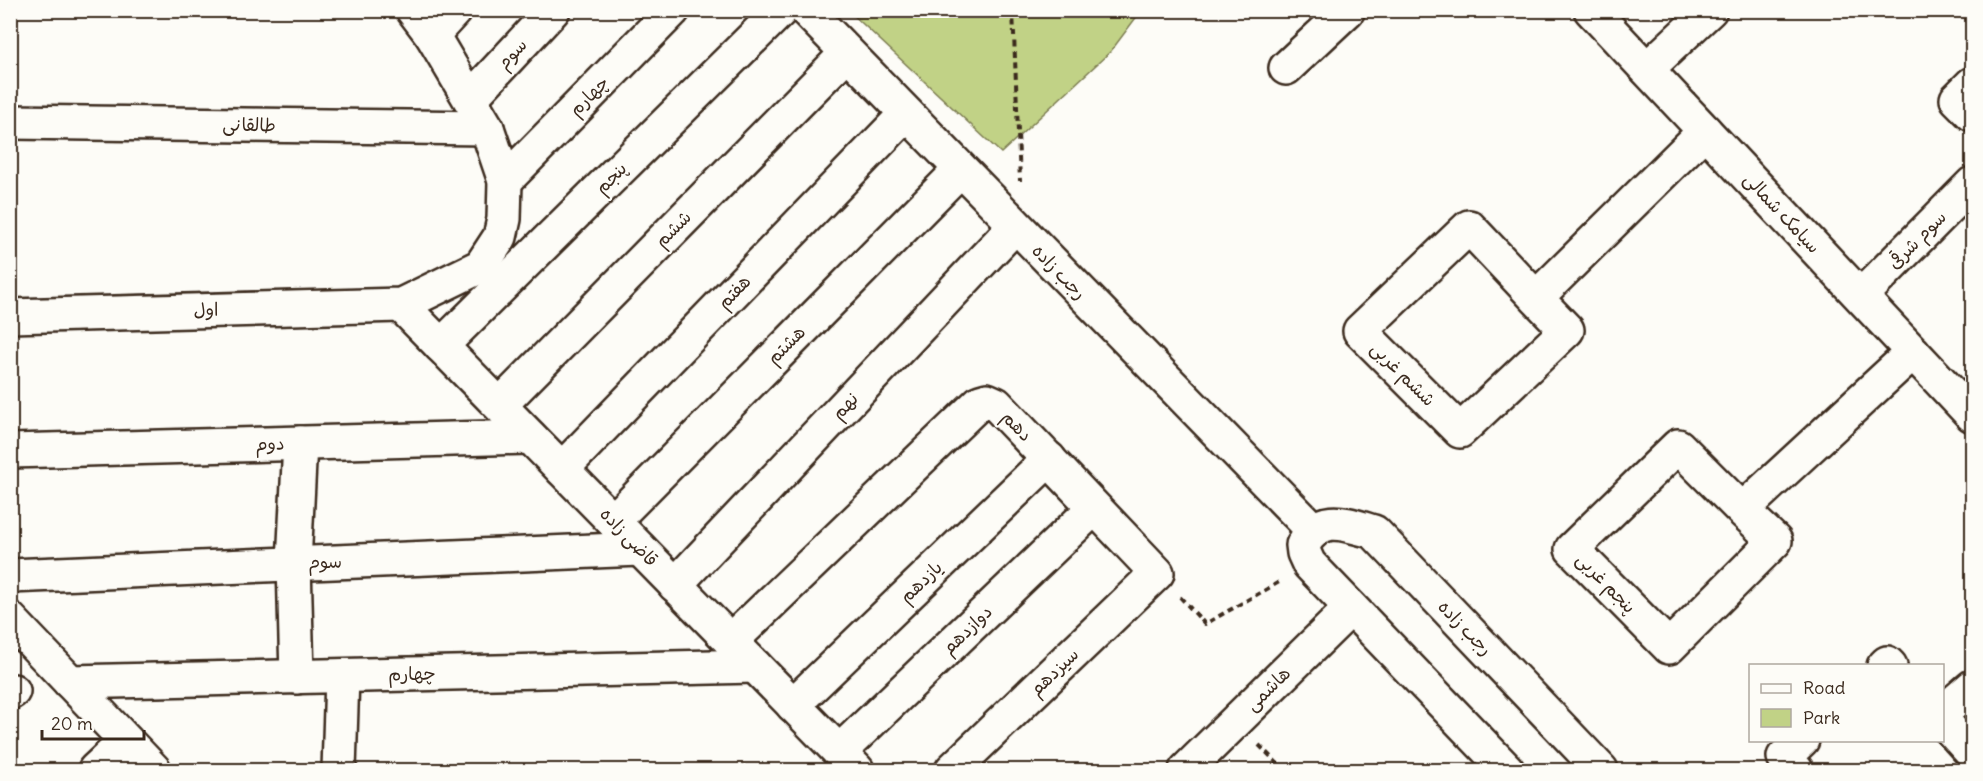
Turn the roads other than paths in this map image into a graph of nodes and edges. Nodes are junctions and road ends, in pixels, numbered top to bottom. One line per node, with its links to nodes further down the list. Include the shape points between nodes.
1 (455, 10): 9 (street)
2 (554, 10): 14 (street, سوم)
3 (673, 10): 21 (street, چهارم)
4 (780, 10): 28 (street, پنجم)
5 (806, 10): 10 (street, رجب زاده)
6 (1348, 10): 11 (street)
7 (1591, 10): 12 (street, سیامک شمالی)
8 (1710, 10): 12 (street)
9 (423, 23): 14 (street)
10 (847, 53): 15 (street, رجب زاده); 30 (street, ششم)
11 (1286, 68)
12 (1647, 69): 19 (street, سیامک شمالی)
13 (1972, 84): 16 (street, via 1957,99)
14 (471, 98): 18 (street)
15 (906, 114): 20 (street, رجب زاده); 36 (street, هفتم)
16 (1972, 114)
17 (10, 122): 18 (street, طالقانی)
18 (487, 128): 21 (street)
19 (1705, 131): 24 (street, سیامک شمالی); 25 (street)
20 (960, 170): 23 (street, رجب زاده); 39 (street, هشتم)
21 (504, 181): 26 (street, via 500,237 481,266)
22 (1972, 184): 24 (street, سوم شرقی)
23 (1015, 226): 40 (street, رجب زاده); 45 (street, نهم)
24 (1861, 296): 29 (street, سیامک شمالی)
25 (1536, 298): 25 (street, ششم غربی, via 1469,227 1360,331 1460,431 1567,330)
26 (401, 305): 27 (street, اول); 28 (street, قاضی زاده)
27 (10, 316)
28 (441, 346): 30 (street, قاضی زاده)
29 (1913, 352): 31 (street, سیامک شمالی); 38 (street)
30 (500, 405): 32 (street, قاضی زاده)
31 (1972, 415)
32 (530, 436): 33 (street, دوم); 36 (street, قاضی زاده)
33 (300, 443): 34 (street, دوم); 42 (street)
34 (10, 451)
35 (1049, 459): 37 (street, دهم); 48 (street, دهم, via 996,404 980,402); 54 (street, یازدهم)
36 (562, 469): 39 (street, قاضی زاده)
37 (1094, 508): 43 (street, دهم); 60 (street, دوازدهم)
38 (1742, 510): 38 (street, پنجم غربی, via 1678,446 1572,549 1669,647 1775,541)
39 (613, 521): 41 (street, قاضی زاده)
40 (1314, 531): 46 (street, via 1303,545 1304,554); 67 (street, رجب زاده, via 1332,522 1374,532)
41 (640, 549): 42 (street, سوم); 45 (street, قاضی زاده)
42 (294, 563): 44 (street, سوم); 51 (street)
43 (1156, 573): 65 (street, سیزدهم)
44 (10, 576)
45 (675, 585): 48 (street, قاضی زاده)
46 (1351, 608): 61 (street); 66 (street, هاشمی)
47 (10, 619): 52 (street)
48 (731, 641): 49 (street, قاضی زاده)
49 (755, 666): 50 (street, چهارم); 54 (street, قاضی زاده)
50 (342, 676): 51 (street, چهارم); 64 (street)
51 (297, 677): 52 (street, چهارم)
52 (70, 682): 57 (street)
53 (1972, 687): 55 (street)
54 (793, 705): 60 (street, قاضی زاده)
55 (1944, 711)
56 (1944, 722): 59 (street)
57 (126, 741): 62 (street); 63 (street)
58 (1801, 742): 68 (street, via 1784,758)
59 (1972, 753)
60 (848, 761)
61 (1507, 770)
62 (95, 771)
63 (154, 771)
64 (339, 771)
65 (952, 771)
66 (1186, 771)
67 (1601, 771)
68 (1796, 771)

